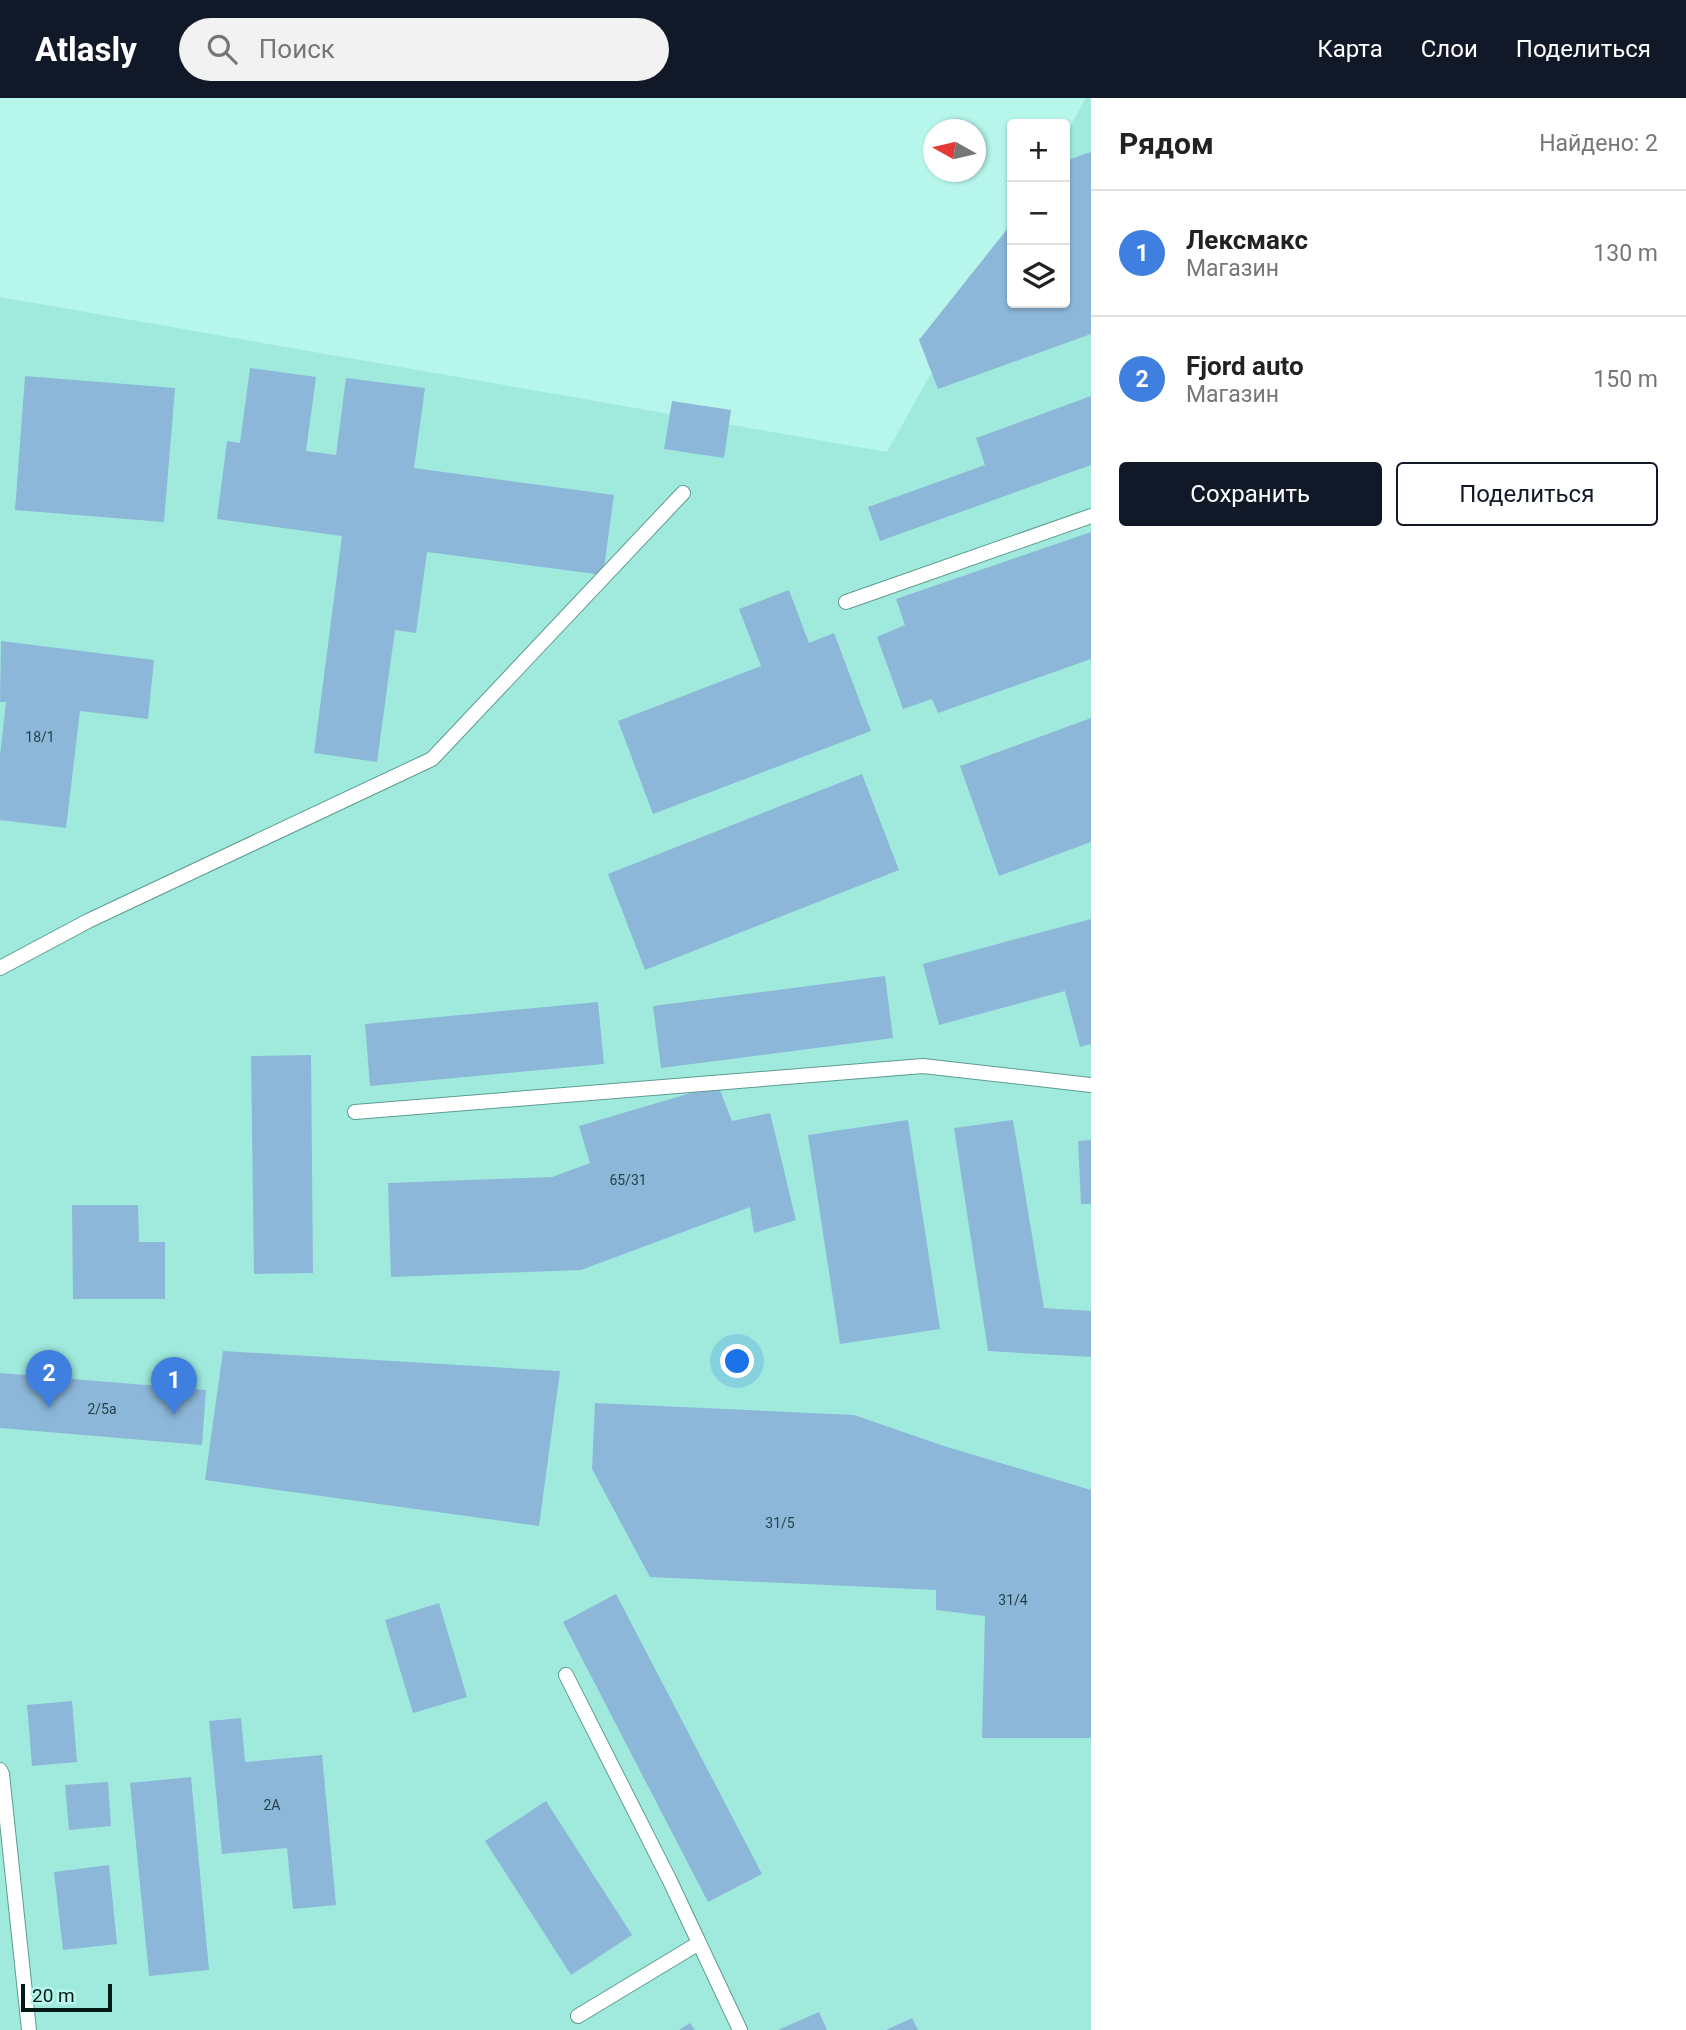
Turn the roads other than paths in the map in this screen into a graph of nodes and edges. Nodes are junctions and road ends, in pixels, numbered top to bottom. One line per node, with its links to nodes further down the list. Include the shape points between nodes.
1 (682, 493): 4 (lane, via 432,759 88,921)
2 (1091, 516): 3 (lane)
3 (846, 601)
4 (0, 968)
5 (1091, 1085): 6 (lane, via 923,1066)
6 (355, 1112)
7 (566, 1675): 9 (lane)
8 (0, 1770): 11 (lane)
9 (699, 1943): 10 (lane); 12 (lane)
10 (578, 2016)
11 (29, 2030)
12 (740, 2030)

